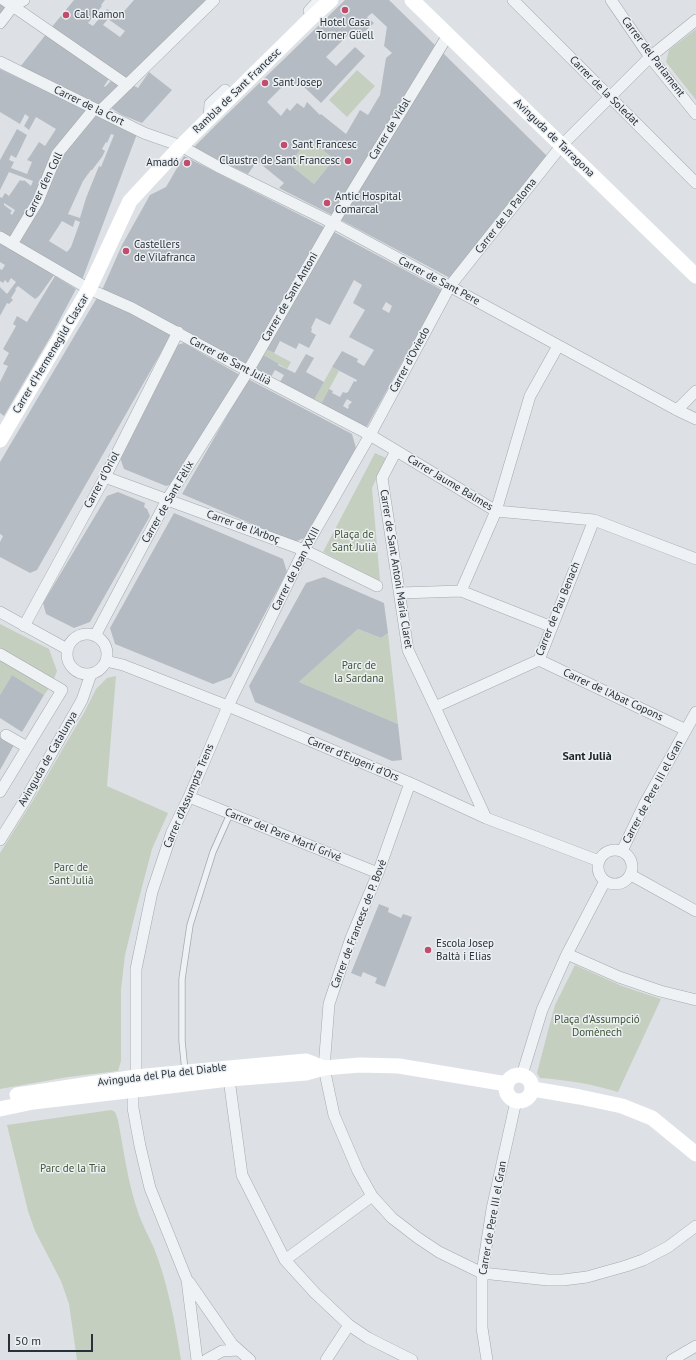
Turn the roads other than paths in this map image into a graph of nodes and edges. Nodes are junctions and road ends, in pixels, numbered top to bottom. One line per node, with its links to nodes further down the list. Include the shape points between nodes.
1 (24, 0): 8 (street)
2 (214, 0): 15 (street)
3 (319, 0): 9 (street)
4 (331, 0): 20 (street, Rambla de Sant Francesc)
5 (412, 0): 12 (street, Avinguda de Tarragona)
6 (513, 0): 17 (street, Carrer de la Soledat)
7 (611, 0): 13 (street, Carrer del Parlament)
8 (9, 3): 11 (street); 15 (street)
9 (309, 11)
10 (696, 20): 13 (street, Carrer de la Paloma)
11 (0, 23)
12 (448, 35): 21 (street, Avinguda de Tarragona); 25 (street, Carrer de Vidal)
13 (650, 57): 17 (street, Carrer de la Paloma); 19 (street, Carrer del Parlament)
14 (0, 62): 18 (street, Carrer de la Cort)
15 (127, 85): 18 (street)
16 (225, 90): 20 (street, via 210,104)
17 (610, 97): 21 (street, Carrer de la Paloma); 23 (street, Carrer de la Soledat)
18 (97, 110): 22 (street, Carrer de la Cort, via 144,133); 27 (street, Carrer d'en Coll, via 57,154 38,201)
19 (696, 114)
20 (209, 118): 22 (street, Rambla de Sant Francesc)
21 (562, 145): 28 (street, Avinguda de Tarragona); 29 (street, Carrer de la Paloma)
22 (181, 146): 24 (street, Rambla de Sant Francesc); 25 (street, Carrer de Sant Pere)
23 (696, 183)
24 (145, 185): 30 (street, Carrer d'Hermenegild Clascar, via 130,202)
25 (333, 223): 29 (street, Carrer de Sant Pere); 33 (street, Carrer de Sant Antoni)
26 (0, 237): 27 (street, Carrer de Sant Julià)
27 (12, 244): 30 (street, Carrer de Sant Julià)
28 (696, 276)
29 (450, 286): 32 (street, Carrer de Sant Pere); 37 (street, Carrer d'Oviedo)
30 (89, 289): 31 (street, Carrer de Sant Julià); 38 (street, Carrer d'Hermenegild Clascar)
31 (178, 332): 33 (street, Carrer de Sant Julià); 40 (street, Carrer d'Oriol)
32 (558, 346): 35 (street, Carrer de Sant Pere); 42 (street, via 530,396)
33 (248, 371): 37 (street, Carrer de Sant Julià); 41 (street, Carrer de Sant Fèlix)
34 (696, 391): 35 (street)
35 (677, 410): 36 (street, Carrer de Sant Pere)
36 (696, 419)
37 (370, 435): 39 (street, Carrer Jaume Balmes); 44 (street, Carrer de Joan XXIII)
38 (0, 440)
39 (396, 451): 42 (street, Carrer Jaume Balmes); 48 (street, Carrer de Sant Antoni Maria Claret, via 382,478)
40 (105, 477): 41 (street, Carrer de l'Arboç); 50 (street, Carrer d'Oriol)
41 (168, 500): 44 (street, Carrer de l'Arboç); 52 (street, Carrer de Sant Fèlix)
42 (496, 511): 43 (street, Carrer Jaume Balmes); 47 (street)
43 (594, 520): 45 (street, Carrer Jaume Balmes); 51 (street, Carrer de Pau Benach)
44 (304, 550): 46 (street, Carrer de l'Arboç); 58 (street, Carrer de Joan XXIII)
45 (696, 560)
46 (377, 586)
47 (461, 591): 48 (street); 51 (street)
48 (400, 593): 59 (street, Carrer de Sant Antoni Maria Claret, via 408,650)
49 (0, 612): 50 (street)
50 (24, 626): 53 (street)
51 (552, 626): 55 (street, Carrer de Pau Benach)
52 (95, 636): 53 (street, via 81,635 70,643); 56 (street, via 104,644)
53 (68, 649): 57 (street, via 68,662 73,669 81,674)
54 (0, 654): 63 (street, via 62,690)
55 (539, 660): 59 (street, Carrer de Pau Benach); 61 (street, Carrer de l'Abat Copons)
56 (106, 661): 57 (street, via 103,667); 58 (street, Carrer d'Eugeni d'Ors, via 123,665)
57 (91, 674): 69 (street, Avinguda de Catalunya, via 82,700)
58 (228, 706): 64 (street, Carrer d'Eugeni d'Ors); 66 (street, Carrer d'Assumpta Trens)
59 (435, 707): 68 (street, Carrer de Sant Antoni Maria Claret)
60 (696, 712): 61 (street, Carrer de Pere III el Gran)
61 (686, 730): 70 (street, Carrer de Pere III el Gran)
62 (3, 733): 63 (street)
63 (27, 747): 65 (street)
64 (410, 783): 68 (street, Carrer d'Eugeni d'Ors); 72 (street, Carrer de Francesc de P. Bové)
65 (0, 792)
66 (189, 797): 67 (street, Carrer del Pare Martí Grivé); 82 (street, Carrer d'Assumpta Trens, via 172,832 152,892 136,969)
67 (230, 814): 72 (street, Carrer del Pare Martí Grivé); 79 (lane, via 213,852 190,925 182,979)
68 (486, 818): 71 (street, Carrer d'Eugeni d'Ors)
69 (0, 840)
70 (622, 851): 71 (street, via 610,851); 73 (street, via 631,861)
71 (599, 861): 74 (street, via 600,875)
72 (378, 873): 78 (street, Carrer de Francesc de P. Bové, via 351,938 329,1004)
73 (631, 875): 74 (street, via 618,884); 75 (street)
74 (605, 881): 76 (street)
75 (696, 911)
76 (567, 954): 77 (street, via 619,977); 80 (street, via 542,1010)
77 (696, 1000)
78 (324, 1068): 79 (street, Avinguda del Pla del Diable, via 306,1061); 81 (street, Avinguda del Pla del Diable, via 306,1073); 83 (street, Avinguda del Pla del Diable, via 360,1065 399,1066); 89 (street, Carrer de Francesc de P. Bové, via 334,1115 358,1171)
79 (185, 1072): 82 (street, Avinguda del Pla del Diable)
80 (522, 1075): 83 (street, via 512,1076); 84 (street, via 530,1080)
81 (229, 1079): 82 (street, Avinguda del Pla del Diable); 91 (street, via 242,1175)
82 (134, 1084): 85 (street, Avinguda del Pla del Diable, via 28,1093); 87 (street, Avinguda del Pla del Diable); 93 (street, Carrer d'Assumpta Trens, via 133,1108 150,1188)
83 (507, 1084): 86 (street, via 506,1092)
84 (533, 1089): 86 (street, via 529,1097); 88 (street, via 622,1106 652,1118)
85 (0, 1099)
86 (516, 1101): 92 (street, Carrer de Pere III el Gran, via 492,1209)
87 (0, 1109)
88 (696, 1154)
89 (372, 1196): 91 (street); 92 (street, Carrer de Francesc de P. Bové, via 392,1218 418,1238 439,1252)
90 (696, 1226): 92 (street, Carrer de Francesc de P. Bové, via 668,1247 643,1260 587,1277 548,1280)
91 (285, 1260): 94 (street, via 315,1294)
92 (482, 1273): 102 (street, Carrer de Pere III el Gran, via 482,1328)
93 (187, 1280): 96 (street); 97 (street)
94 (349, 1326): 100 (street); 101 (street)
95 (696, 1346): 103 (street)
96 (238, 1350): 98 (street, via 222,1351); 99 (street)
97 (197, 1360)
98 (206, 1360)
99 (250, 1360)
100 (326, 1360)
101 (412, 1360)
102 (487, 1360)
103 (672, 1360)

